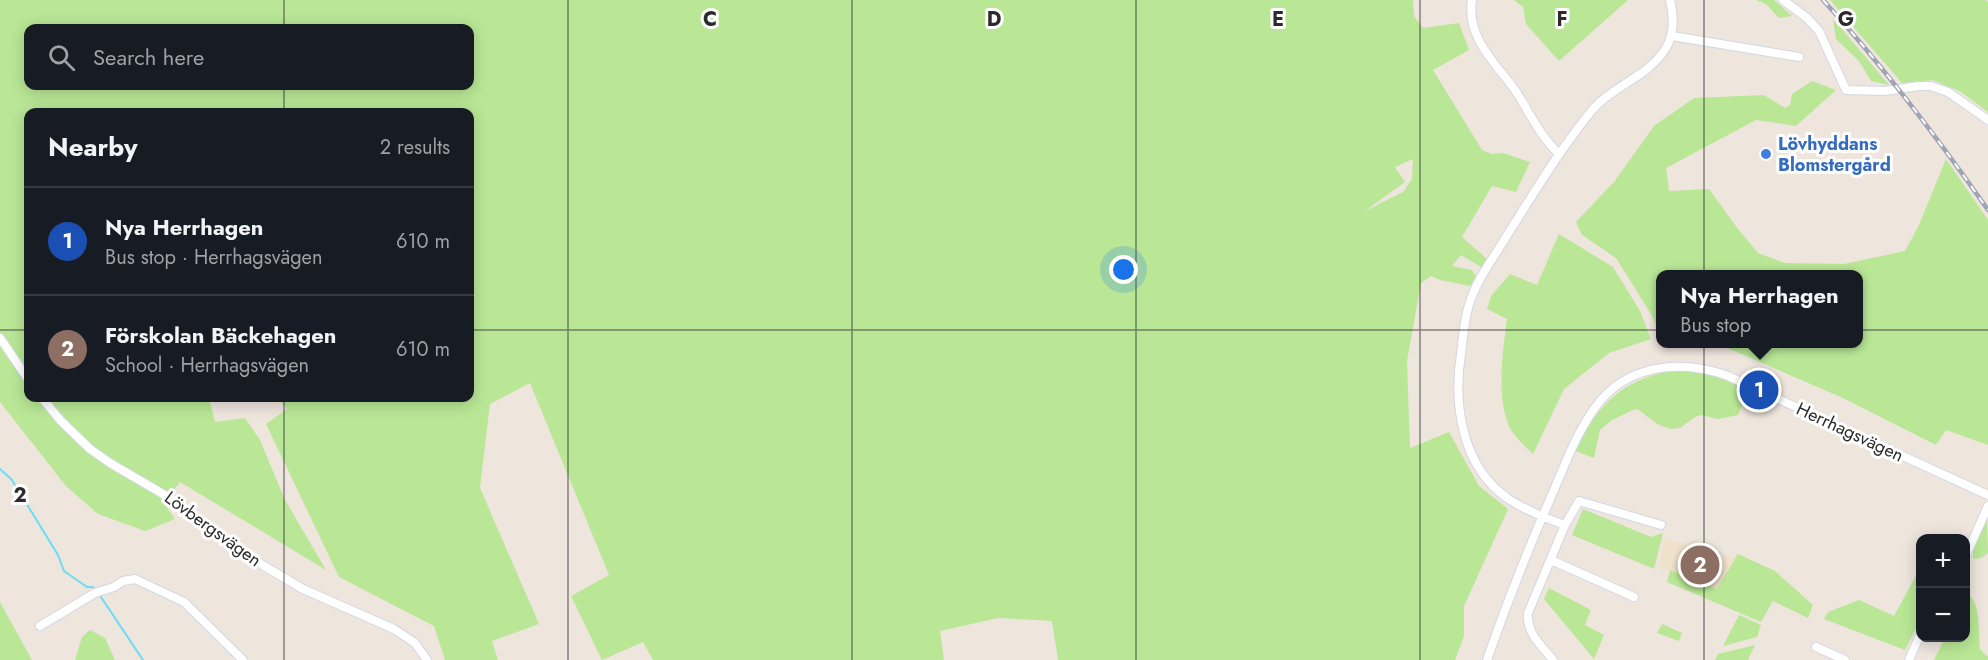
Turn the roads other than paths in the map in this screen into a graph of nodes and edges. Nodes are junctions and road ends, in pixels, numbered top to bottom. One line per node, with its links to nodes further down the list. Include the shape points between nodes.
1 (1472, 0): 7 (street, via 1473,24 1481,47)
2 (1670, 0): 4 (street)
3 (1783, 0): 6 (street, via 1818,31 1846,90 1931,86 1948,92)
4 (1672, 36): 5 (street); 7 (street, via 1652,66 1600,102)
5 (1799, 57)
6 (1988, 120)
7 (1559, 154): 13 (street, via 1474,290 1466,314 1458,381 1468,447 1487,478 1502,494)
8 (0, 338): 9 (street)
9 (24, 374)
10 (46, 402): 23 (street, Lövbergsvägen, via 75,435 103,458 170,497 219,537 303,589 394,629 415,643)
11 (1988, 495): 13 (street, Herrhagsvägen, via 1728,375 1681,365 1642,373 1605,396 1580,433)
12 (1988, 506): 16 (street)
13 (1542, 517): 14 (street); 24 (street, Herrhagsvägen)
14 (1565, 525): 15 (street, via 1579,501); 17 (street)
15 (1660, 525)
16 (1970, 544)
17 (1551, 560): 18 (street); 25 (street, via 1527,623)
18 (1634, 597)
19 (40, 626): 22 (street, via 94,593 135,579 184,602)
20 (1917, 642): 27 (street)
21 (1816, 646): 26 (street)
22 (243, 660)
23 (427, 660)
24 (1487, 660)
25 (1553, 660)
26 (1845, 660)
27 (1909, 660)

